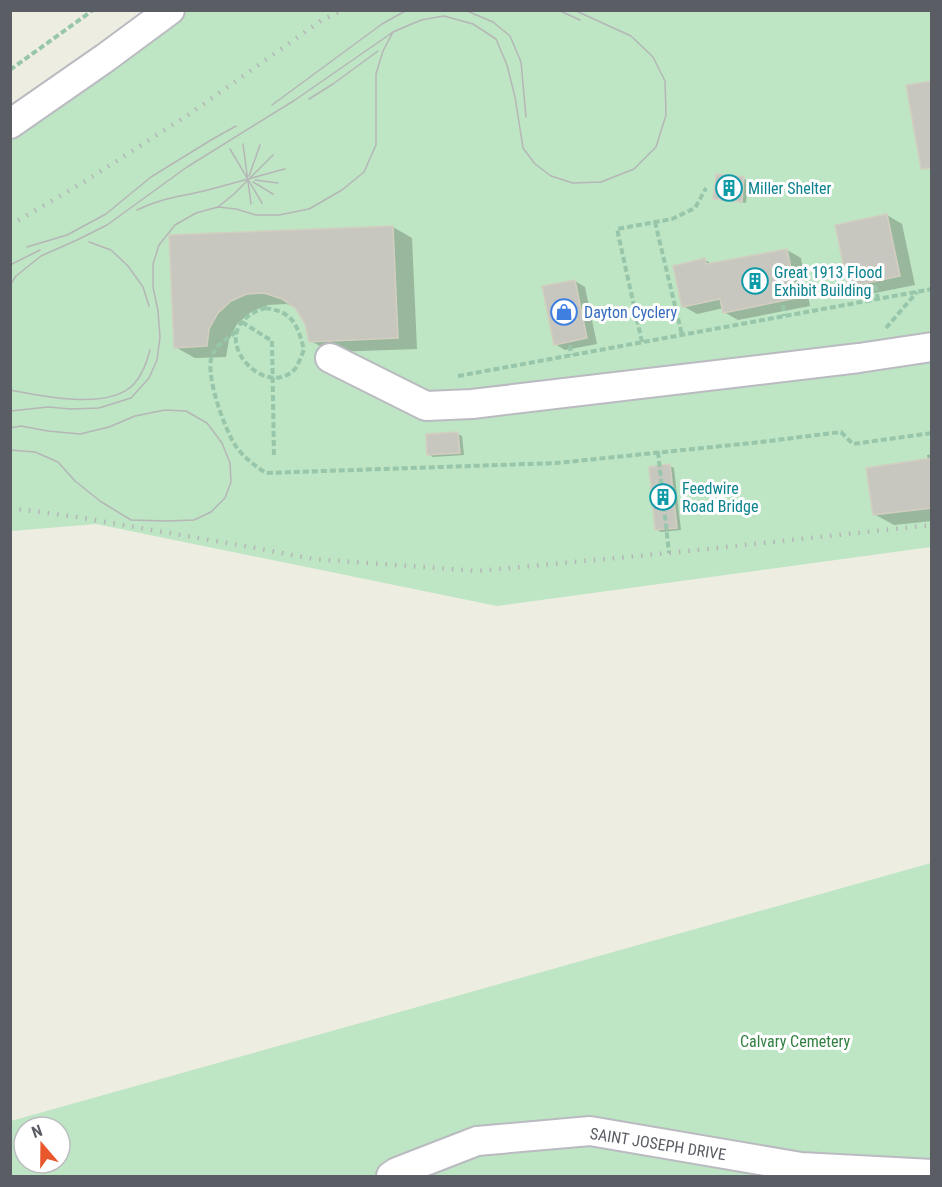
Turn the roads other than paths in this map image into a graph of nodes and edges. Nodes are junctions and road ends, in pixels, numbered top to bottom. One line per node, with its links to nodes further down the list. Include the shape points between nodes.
1 (170, 10): 2 (street)
2 (10, 124)
3 (932, 347): 4 (street, via 484,403 426,406)
4 (317, 354)
5 (932, 1174): 6 (street, SAINT JOSEPH DRIVE, via 801,1167 590,1131 477,1141)
6 (391, 1176)

